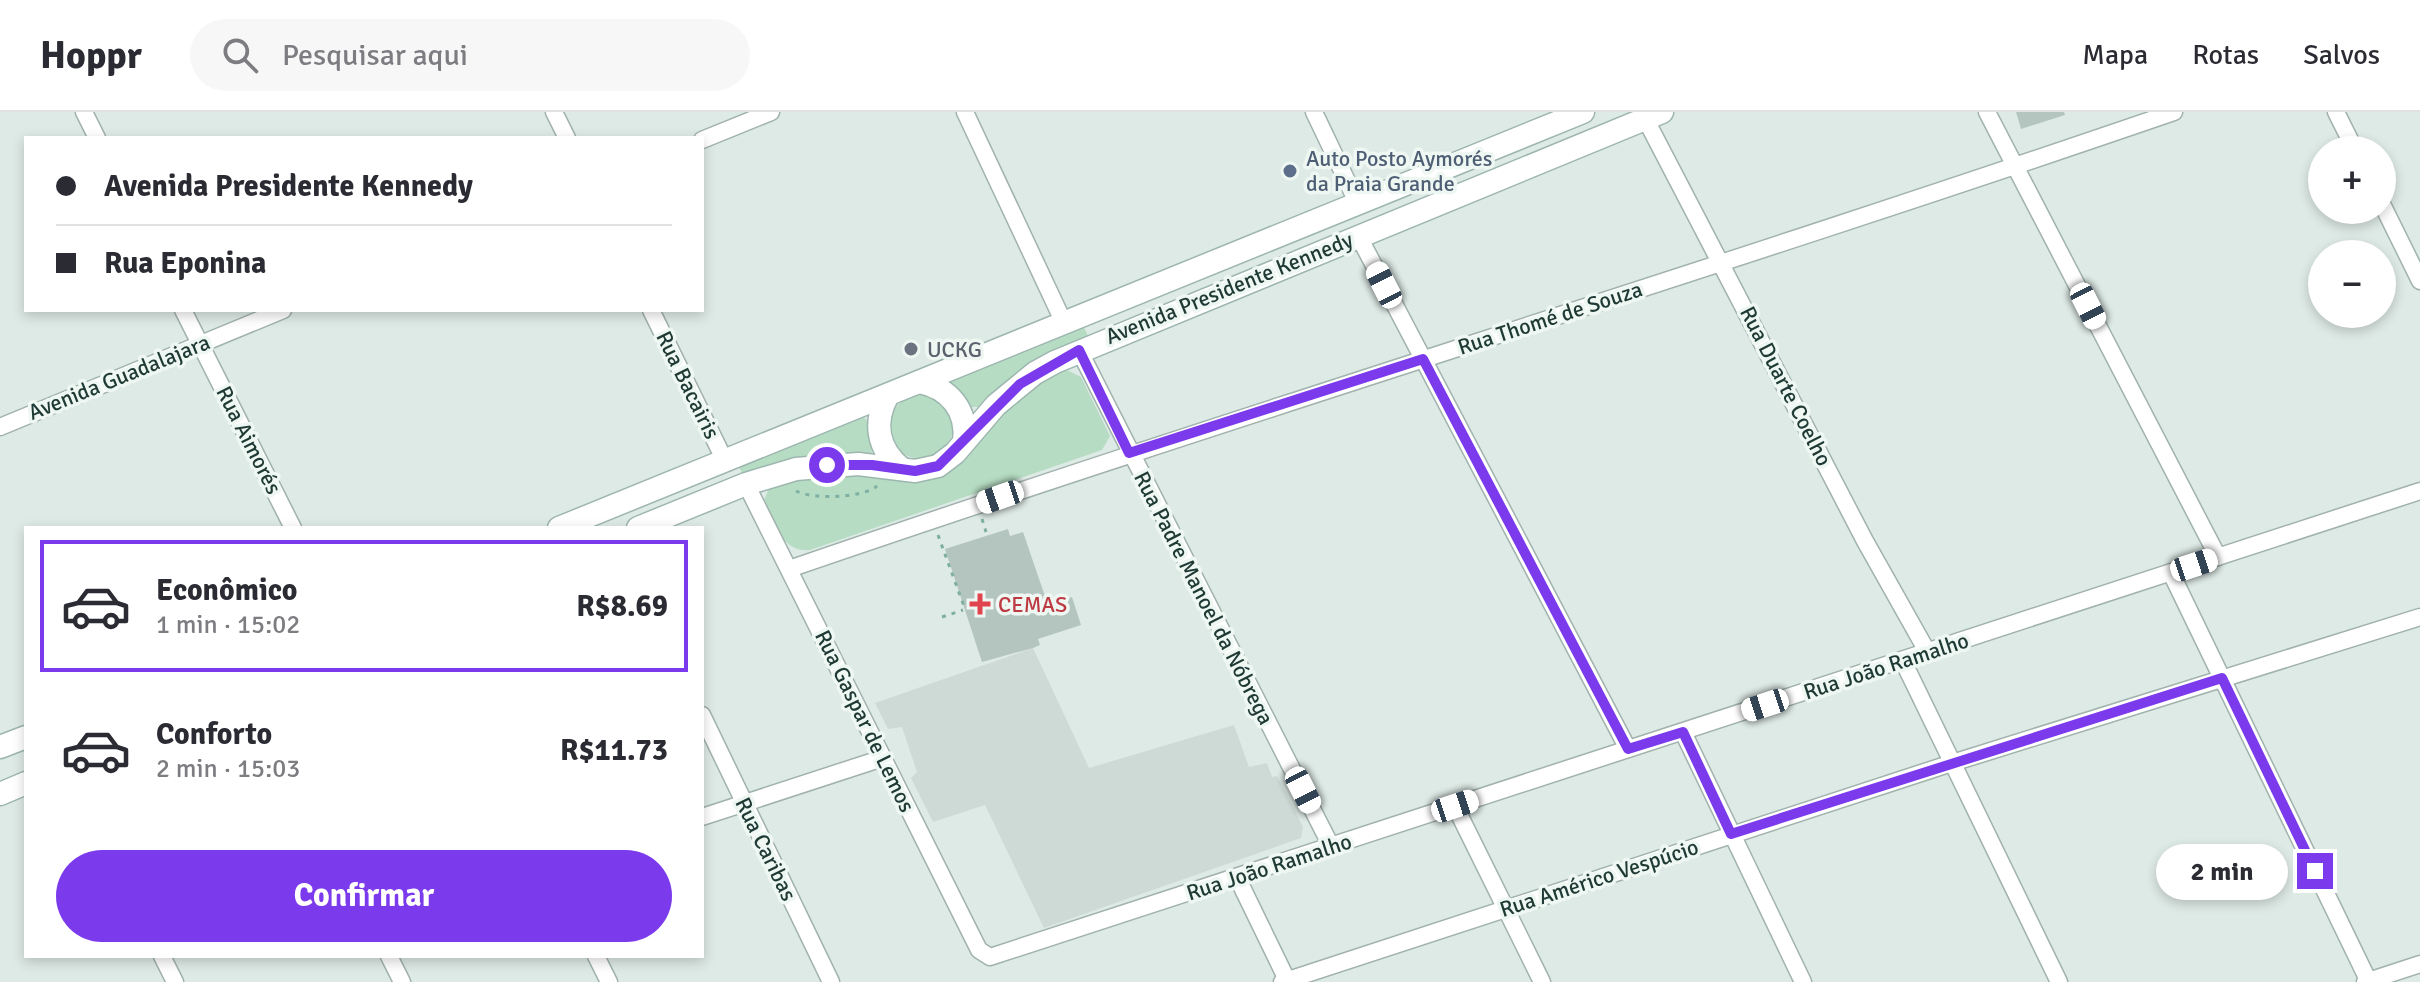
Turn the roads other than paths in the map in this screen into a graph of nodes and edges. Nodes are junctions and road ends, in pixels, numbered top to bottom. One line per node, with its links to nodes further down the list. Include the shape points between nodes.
1 (84, 112): 11 (street)
2 (554, 112): 12 (street)
3 (771, 112): 14 (street)
4 (965, 112): 24 (street)
5 (1314, 112): 16 (street)
6 (1583, 112): 16 (main road, Avenida Presidente Kennedy)
7 (1987, 112): 15 (street)
8 (2174, 112): 15 (street, Rua Thomé de Souza)
9 (2336, 112): 13 (street)
10 (1654, 115): 18 (main road, Avenida Presidente Kennedy); 19 (street, Rua Duarte Coelho)
11 (96, 136)
12 (566, 136)
13 (2348, 136)
14 (704, 139)
15 (2015, 167): 19 (street, Rua Thomé de Souza); 40 (street)
16 (1357, 202): 24 (main road, Avenida Presidente Kennedy)
17 (2392, 224): 20 (street)
18 (1358, 235): 26 (main road, Avenida Presidente Kennedy); 27 (street)
19 (1723, 264): 27 (street, Rua Thomé de Souza); 44 (street, Rua Duarte Coelho)
20 (2420, 281)
21 (184, 312): 25 (street, Rua Aimorés)
22 (278, 312): 25 (street, Avenida Guadalajara)
23 (652, 312): 33 (street, Rua Bacairis)
24 (1064, 323): 28 (main road, Avenida Presidente Kennedy)
25 (200, 344): 30 (street, Avenida Guadalajara); 37 (street, Rua Aimorés)
26 (1079, 350): 31 (main road, Avenida Presidente Kennedy, via 1020,384); 32 (street, Rua Padre Manoel da Nóbrega)
27 (1423, 359): 32 (street, Rua Thomé de Souza); 51 (street)
28 (919, 382): 29 (main road, Avenida Presidente Kennedy); 31 (main road, via 951,397 962,415)
29 (888, 395): 33 (main road, Avenida Presidente Kennedy); 34 (main road, via 879,414 879,436)
30 (0, 427)
31 (964, 442): 34 (main road, Avenida Presidente Kennedy, via 938,466)
32 (1129, 453): 41 (street, Rua Thomé de Souza); 60 (street, Rua Padre Manoel da Nóbrega)
33 (725, 461): 38 (main road, Avenida Presidente Kennedy)
34 (902, 469): 35 (main road, Avenida Presidente Kennedy, via 858,464 811,467)
35 (746, 484): 39 (main road, Avenida Presidente Kennedy); 41 (street, Rua Gaspar de Lemos)
36 (2420, 491): 40 (street, Rua João Ramalho)
37 (292, 526)
38 (564, 526)
39 (643, 526)
40 (2218, 557): 42 (street, Rua João Ramalho)
41 (789, 569): 52 (street, Rua Gaspar de Lemos)
42 (2171, 573): 44 (street, Rua João Ramalho); 46 (street)
43 (2420, 617): 46 (street, Rua Américo Vespúcio)
44 (1928, 653): 45 (street, Rua João Ramalho)
45 (1903, 661): 48 (street, Rua João Ramalho); 53 (street)
46 (2222, 678): 53 (street, Rua Américo Vespúcio); 76 (street)
47 (704, 719): 56 (street, Rua Caribas)
48 (1683, 732): 51 (street, Rua João Ramalho); 59 (street)
49 (24, 738): 50 (main road)
50 (0, 747)
51 (1628, 749): 57 (street, Rua João Ramalho)
52 (883, 758): 56 (street); 63 (street, Rua Gaspar de Lemos)
53 (1952, 763): 59 (street, Rua Américo Vespúcio); 75 (street)
54 (24, 784): 55 (main road)
55 (0, 794)
56 (745, 803): 58 (street); 72 (street, Rua Caribas)
57 (1455, 806): 60 (street, Rua João Ramalho); 62 (street)
58 (704, 816)
59 (1731, 834): 62 (street, Rua Américo Vespúcio); 74 (street)
60 (1331, 846): 61 (street, Rua João Ramalho)
61 (1237, 877): 63 (street, Rua João Ramalho); 68 (street)
62 (1506, 909): 68 (street, Rua Américo Vespúcio); 73 (street)
63 (986, 956)
64 (163, 958): 69 (street)
65 (390, 958): 70 (street)
66 (597, 958): 71 (street)
67 (2420, 964): 76 (street)
68 (1286, 981)
69 (175, 982)
70 (402, 982)
71 (609, 982)
72 (831, 982)
73 (1542, 982)
74 (1803, 982)
75 (2059, 982)
76 (2367, 982)

